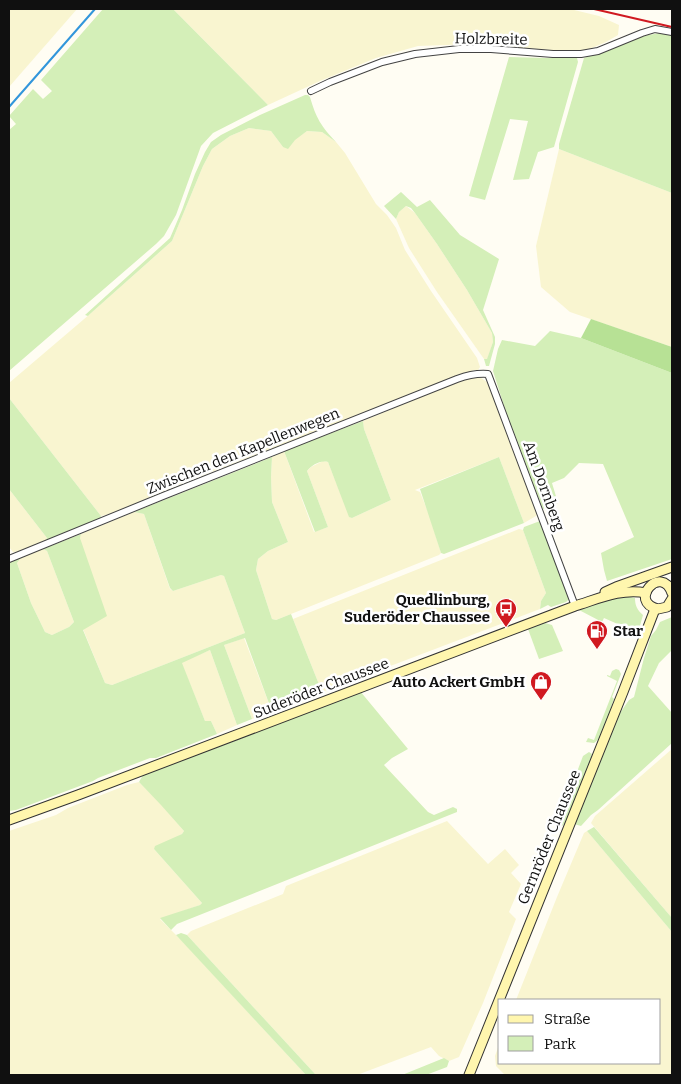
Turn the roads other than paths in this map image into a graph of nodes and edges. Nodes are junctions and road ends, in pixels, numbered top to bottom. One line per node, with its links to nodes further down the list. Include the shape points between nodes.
1 (672, 32): 2 (street, Holzbreite, via 655,29 598,51 580,54 467,49 415,54 382,62)
2 (311, 91)
3 (488, 374): 4 (street, Zwischen den Kapellenwegen, via 469,374); 10 (street, Am Dornberg)
4 (9, 559)
5 (672, 567): 8 (street, via 607,590)
6 (671, 587): 7 (street, via 656,582)
7 (646, 593): 8 (street, Suderöder Chaussee, via 630,592); 11 (street, via 647,602)
8 (598, 598): 10 (street, Suderöder Chaussee)
9 (672, 602): 11 (street, via 660,610)
10 (575, 606): 12 (street, Suderöder Chaussee)
11 (655, 609): 13 (street, Gernröder Chaussee)
12 (9, 820)
13 (499, 999)
14 (498, 1002): 15 (street, Gernröder Chaussee)
15 (469, 1075)

